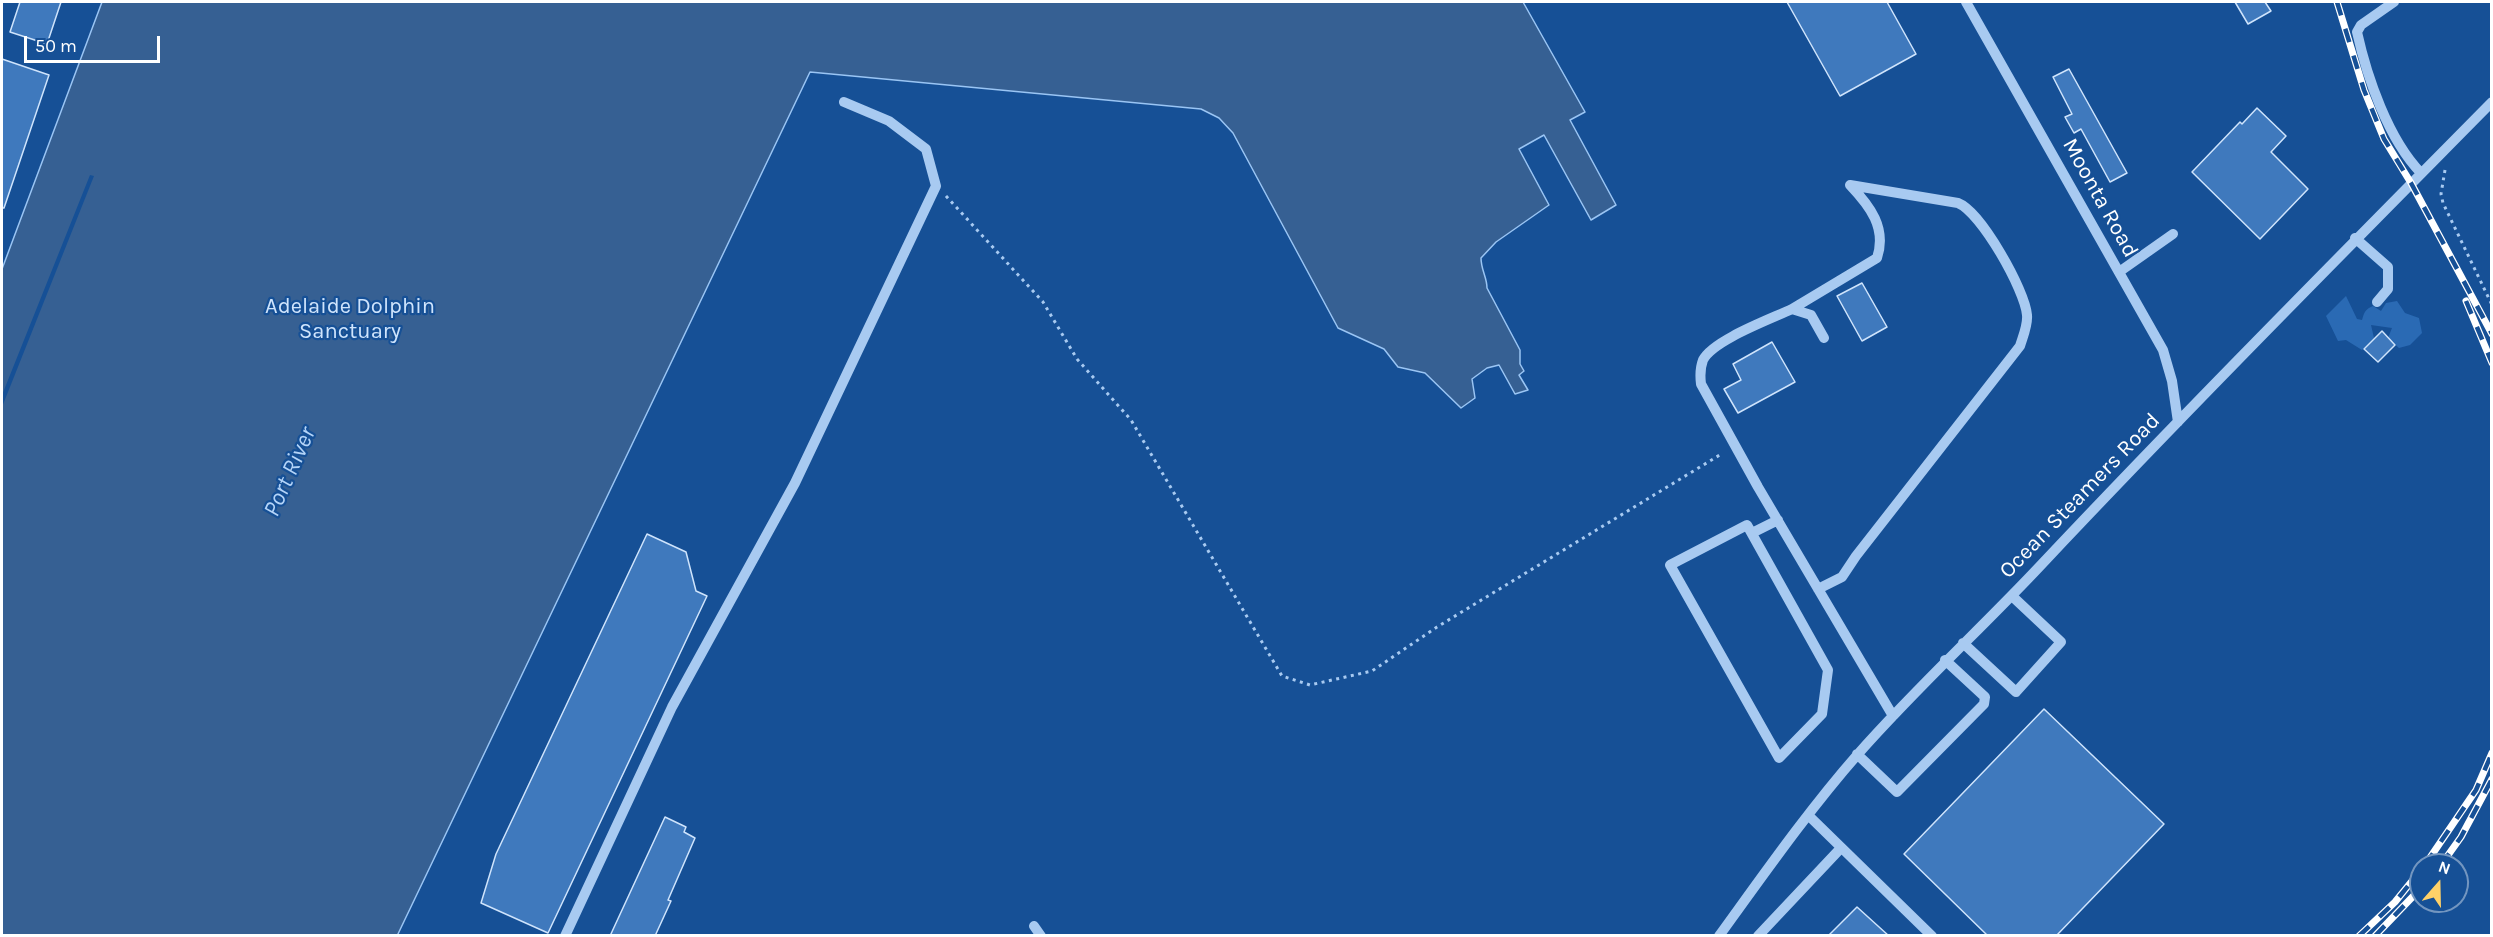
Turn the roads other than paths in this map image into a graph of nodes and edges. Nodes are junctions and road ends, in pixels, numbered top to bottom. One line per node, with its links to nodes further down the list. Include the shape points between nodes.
1 (1966, 2): 8 (street, Moonta Road)
2 (2394, 2): 5 (street, via 2357,32 2400,148)
3 (844, 102): 24 (street, via 889,121 926,149 936,186 795,483 672,707)
4 (2492, 102): 5 (street, Ocean Steamers Road)
5 (2421, 173): 7 (street, Ocean Steamers Road)
6 (2173, 234): 8 (street)
7 (2355, 238): 9 (street, via 2388,267 2388,289); 12 (street, Ocean Steamers Road)
8 (2119, 272): 12 (street, Moonta Road, via 2163,350)
9 (2377, 302)
10 (1792, 309): 11 (street, via 1811,315); 13 (street, via 1714,347 1700,371 1701,384); 15 (street, via 1877,258 1881,244 1878,225 1850,185 1968,207 2007,268 2027,318 2020,346 1842,577)
11 (1824, 338)
12 (2178, 422): 16 (street, Ocean Steamers Road)
13 (1778, 520): 14 (street); 15 (street)
14 (1752, 533): 14 (street, via 1747,525 1670,565 1779,758 1822,714 1828,670)
15 (1818, 589): 19 (street)
16 (2012, 596): 17 (street, Ocean Steamers Road); 17 (street, via 2061,642 2016,692)
17 (1963, 643): 18 (street, Ocean Steamers Road)
18 (1946, 660): 19 (street, Ocean Steamers Road); 20 (street, via 1985,697 1984,704 1897,792)
19 (1893, 716): 20 (street, Ocean Steamers Road)
20 (1857, 754): 21 (street, Ocean Steamers Road)
21 (1808, 815): 22 (street); 26 (street, Ocean Steamers Road)
22 (1840, 849): 27 (street); 28 (street)
23 (1034, 926): 25 (street)
24 (566, 936)
25 (1041, 936)
26 (1719, 936)
27 (1758, 936)
28 (1932, 936)

